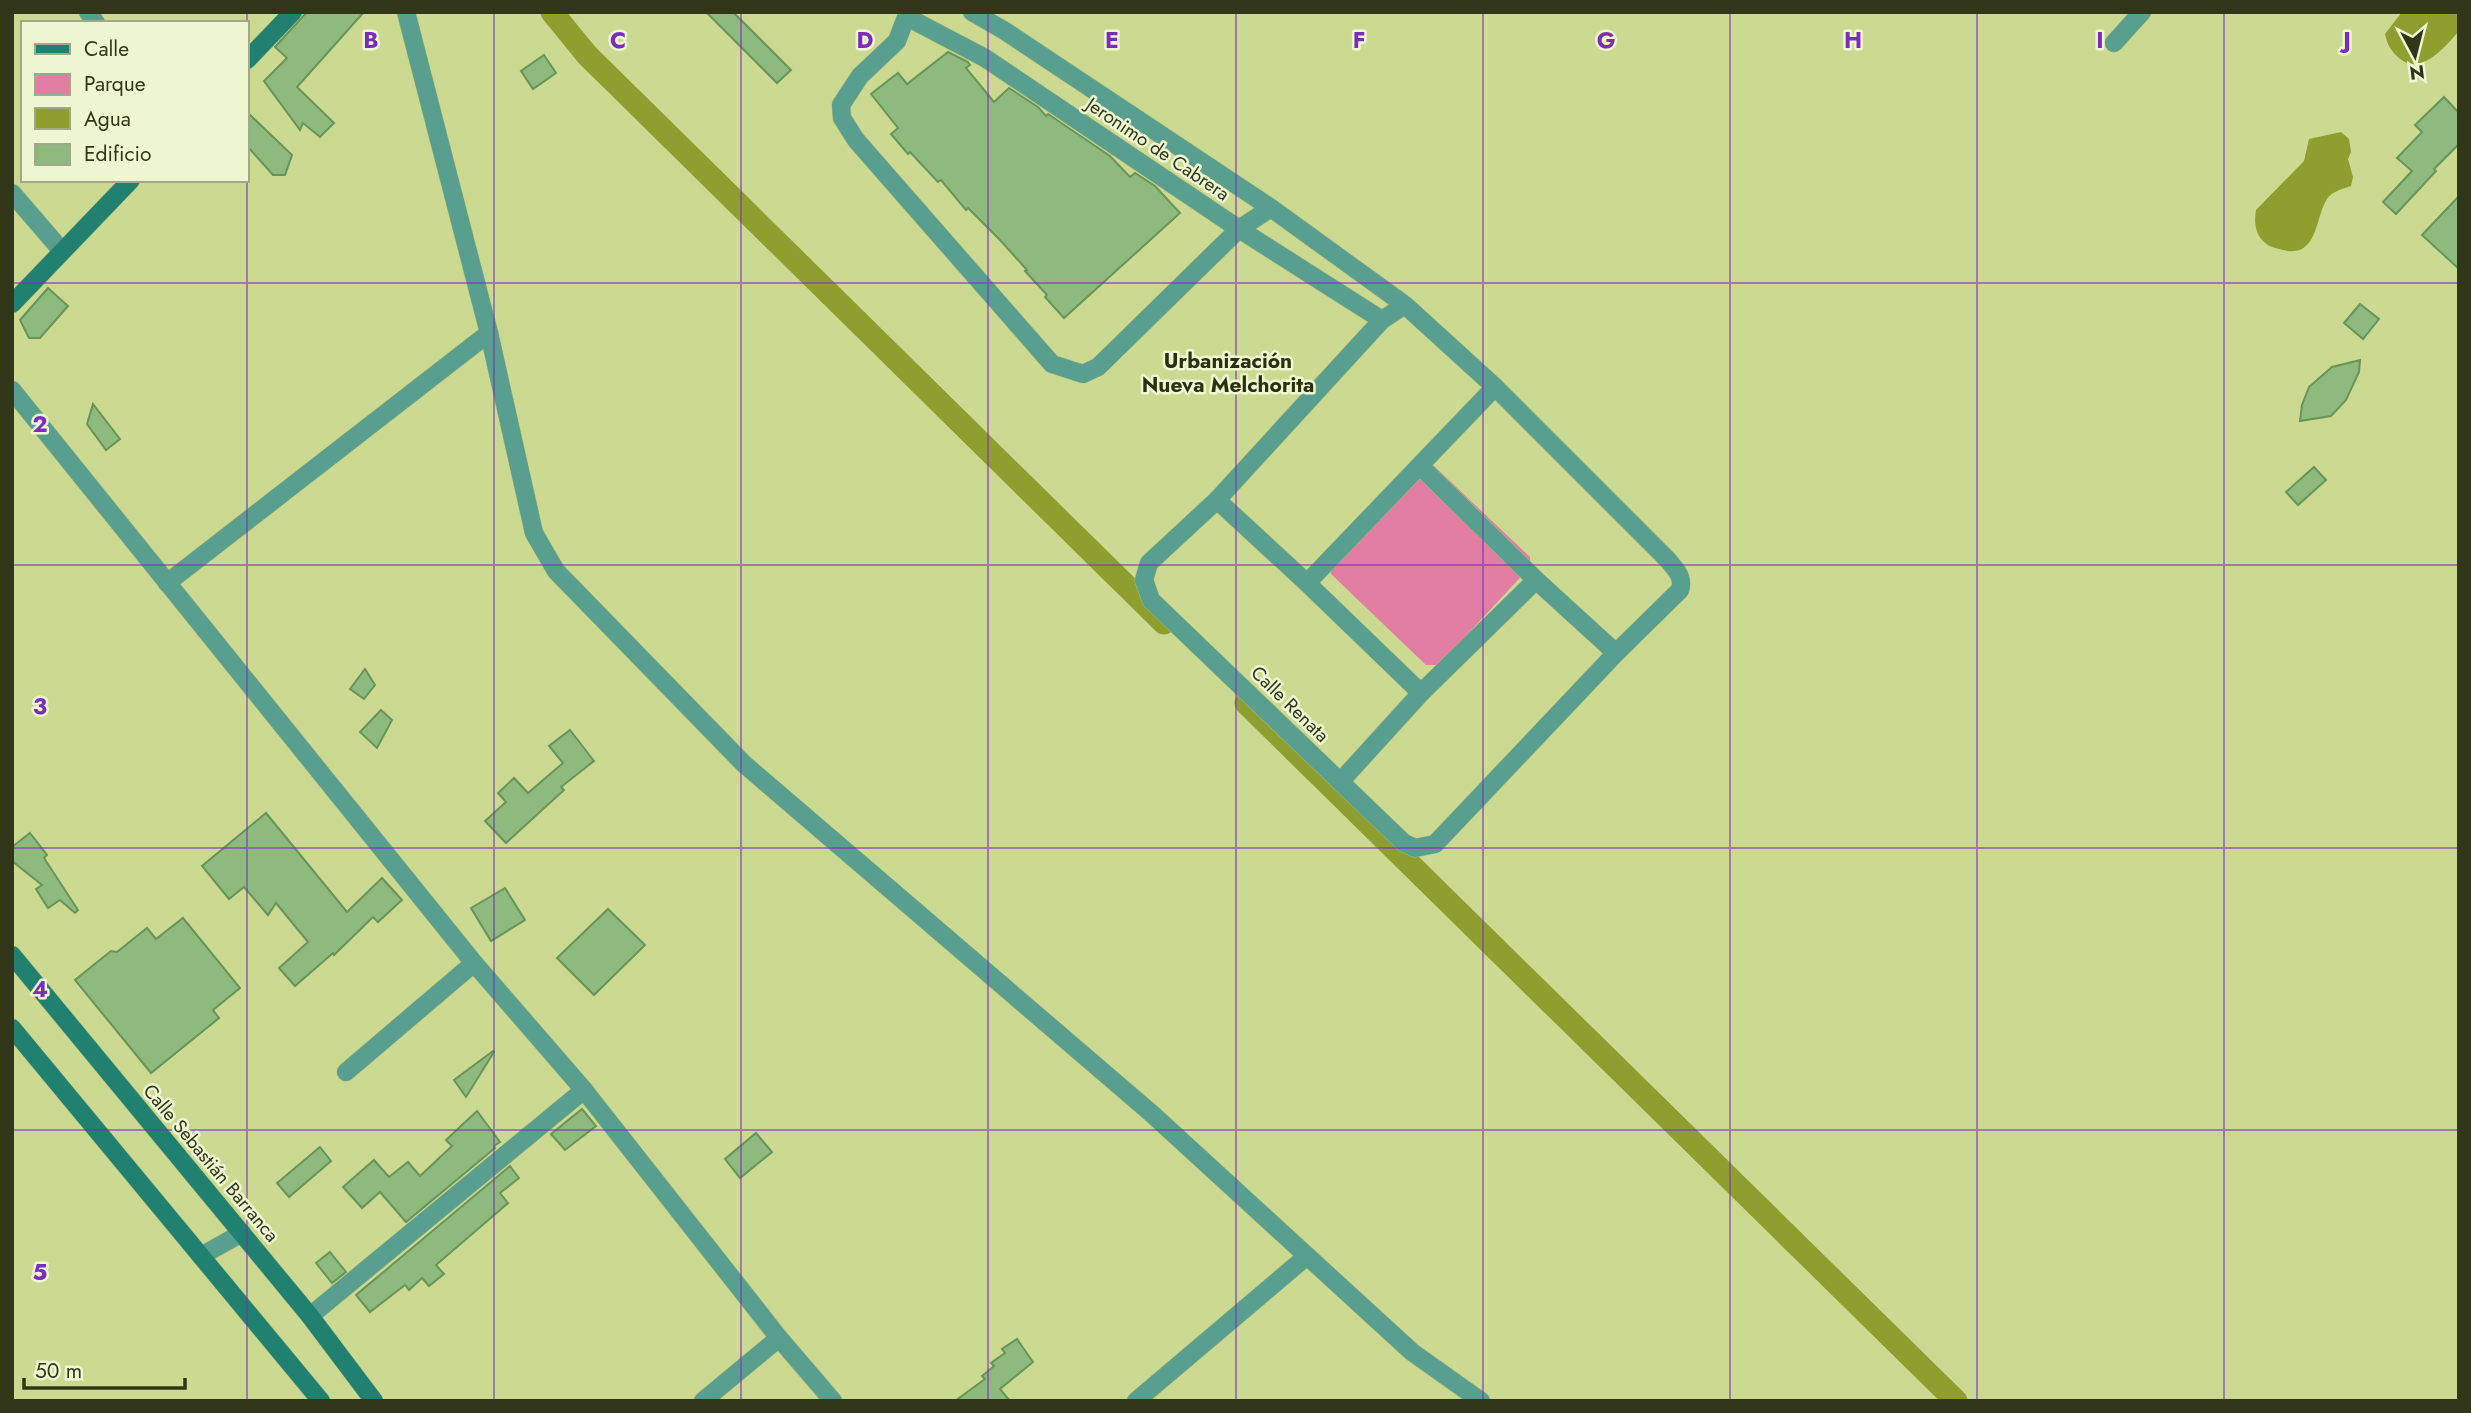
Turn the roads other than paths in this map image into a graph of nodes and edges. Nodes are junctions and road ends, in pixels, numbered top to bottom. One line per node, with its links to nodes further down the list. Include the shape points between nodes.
1 (293, 12): 7 (street)
2 (406, 12): 16 (street)
3 (972, 12): 10 (street)
4 (2142, 12): 6 (street)
5 (907, 14): 11 (street, Jeronimo de Cabrera, via 985,58); 11 (street, via 897,41 860,76 841,105 842,118 856,140 1052,364 1083,374 1098,367)
6 (2114, 43)
7 (248, 59)
8 (129, 182): 12 (street)
9 (12, 192): 12 (street)
10 (1271, 208): 11 (street); 14 (street)
11 (1239, 229): 15 (street, Jeronimo de Cabrera)
12 (62, 251): 13 (street)
13 (12, 304)
14 (1405, 304): 15 (street); 17 (street)
15 (1382, 320): 20 (street)
16 (489, 333): 22 (street); 34 (street, via 534,533 556,571 744,764 1151,1113)
17 (1495, 387): 19 (street); 24 (street, via 1681,576 1680,590)
18 (12, 390): 22 (street)
19 (1420, 466): 21 (street); 23 (street)
20 (1217, 500): 23 (street); 26 (street, Calle Renata, via 1149,563 1144,580 1151,600)
21 (1536, 580): 24 (street); 25 (street)
22 (167, 583): 28 (street)
23 (1307, 583): 25 (street)
24 (1616, 653): 26 (street, Calle Renata, via 1435,844 1415,848 1405,843)
25 (1421, 693): 26 (street)
26 (1340, 782)
27 (12, 955): 32 (street, Calle Sebastián Barranca)
28 (474, 963): 30 (street); 31 (street)
29 (12, 1028): 33 (street)
30 (346, 1072)
31 (584, 1090): 35 (street); 36 (street)
32 (242, 1233): 33 (street); 35 (street, Calle Sebastián Barranca)
33 (201, 1256): 37 (street)
34 (1307, 1256): 41 (street); 42 (street, via 1412,1352)
35 (310, 1315): 38 (street, Calle Sebastián Barranca)
36 (779, 1338): 39 (street); 40 (street)
37 (321, 1401)
38 (374, 1401)
39 (703, 1401)
40 (833, 1401)
41 (1136, 1401)
42 (1481, 1401)

